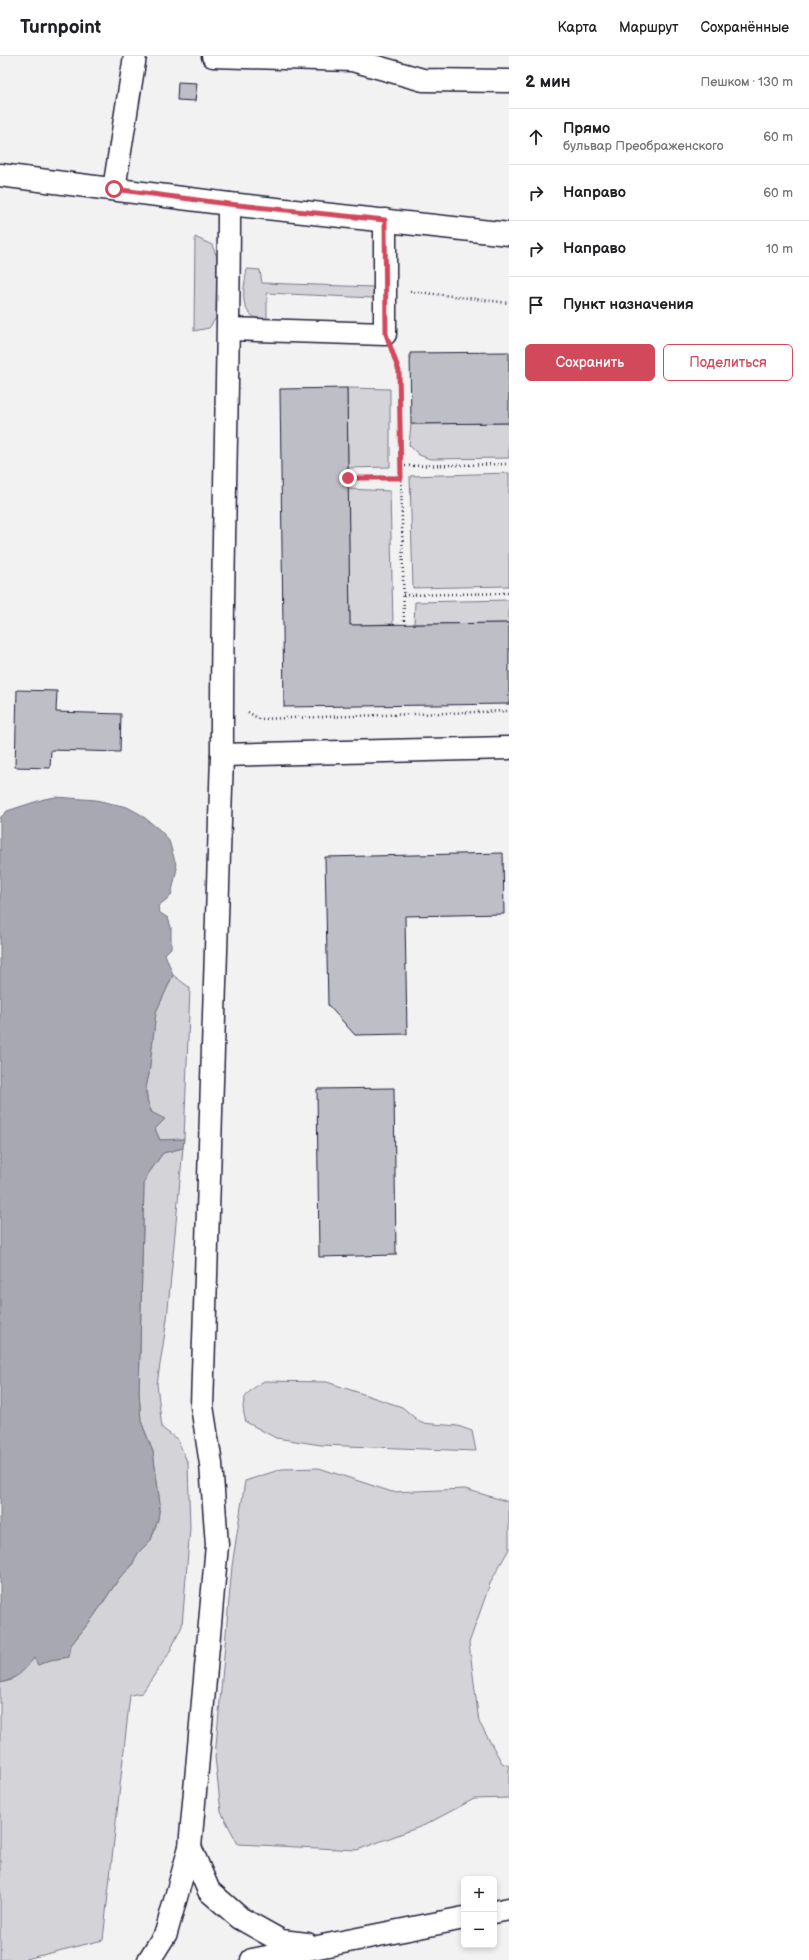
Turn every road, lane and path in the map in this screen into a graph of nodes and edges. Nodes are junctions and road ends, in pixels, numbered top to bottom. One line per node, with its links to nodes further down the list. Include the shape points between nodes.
1 (136, 56): 5 (street)
2 (213, 56): 3 (street, via 352,60 423,80)
3 (509, 81)
4 (0, 174): 5 (street)
5 (114, 189): 6 (street)
6 (228, 204): 7 (street); 11 (street)
7 (385, 220): 8 (street); 9 (street)
8 (509, 234)
9 (385, 289): 10 (path); 12 (street)
10 (509, 303)
11 (229, 329): 12 (street); 20 (street)
12 (386, 334): 14 (path, via 399,371)
13 (509, 464): 14 (path)
14 (401, 466): 16 (path)
15 (348, 478): 16 (path)
16 (401, 478): 18 (path)
17 (509, 593): 18 (path)
18 (403, 595): 19 (path)
19 (404, 624)
20 (222, 694): 21 (path, via 259,719); 23 (street)
21 (509, 712)
22 (509, 748): 23 (street)
23 (222, 756): 24 (street, via 202,1406 211,1464 217,1545)
24 (190, 1847): 28 (street, via 208,1891 240,1918 282,1941); 29 (street, via 166,1933)
25 (509, 1909): 26 (street)
26 (497, 1911)
27 (461, 1919): 28 (street)
28 (322, 1946): 30 (street)
29 (149, 1960)
30 (252, 1960)

